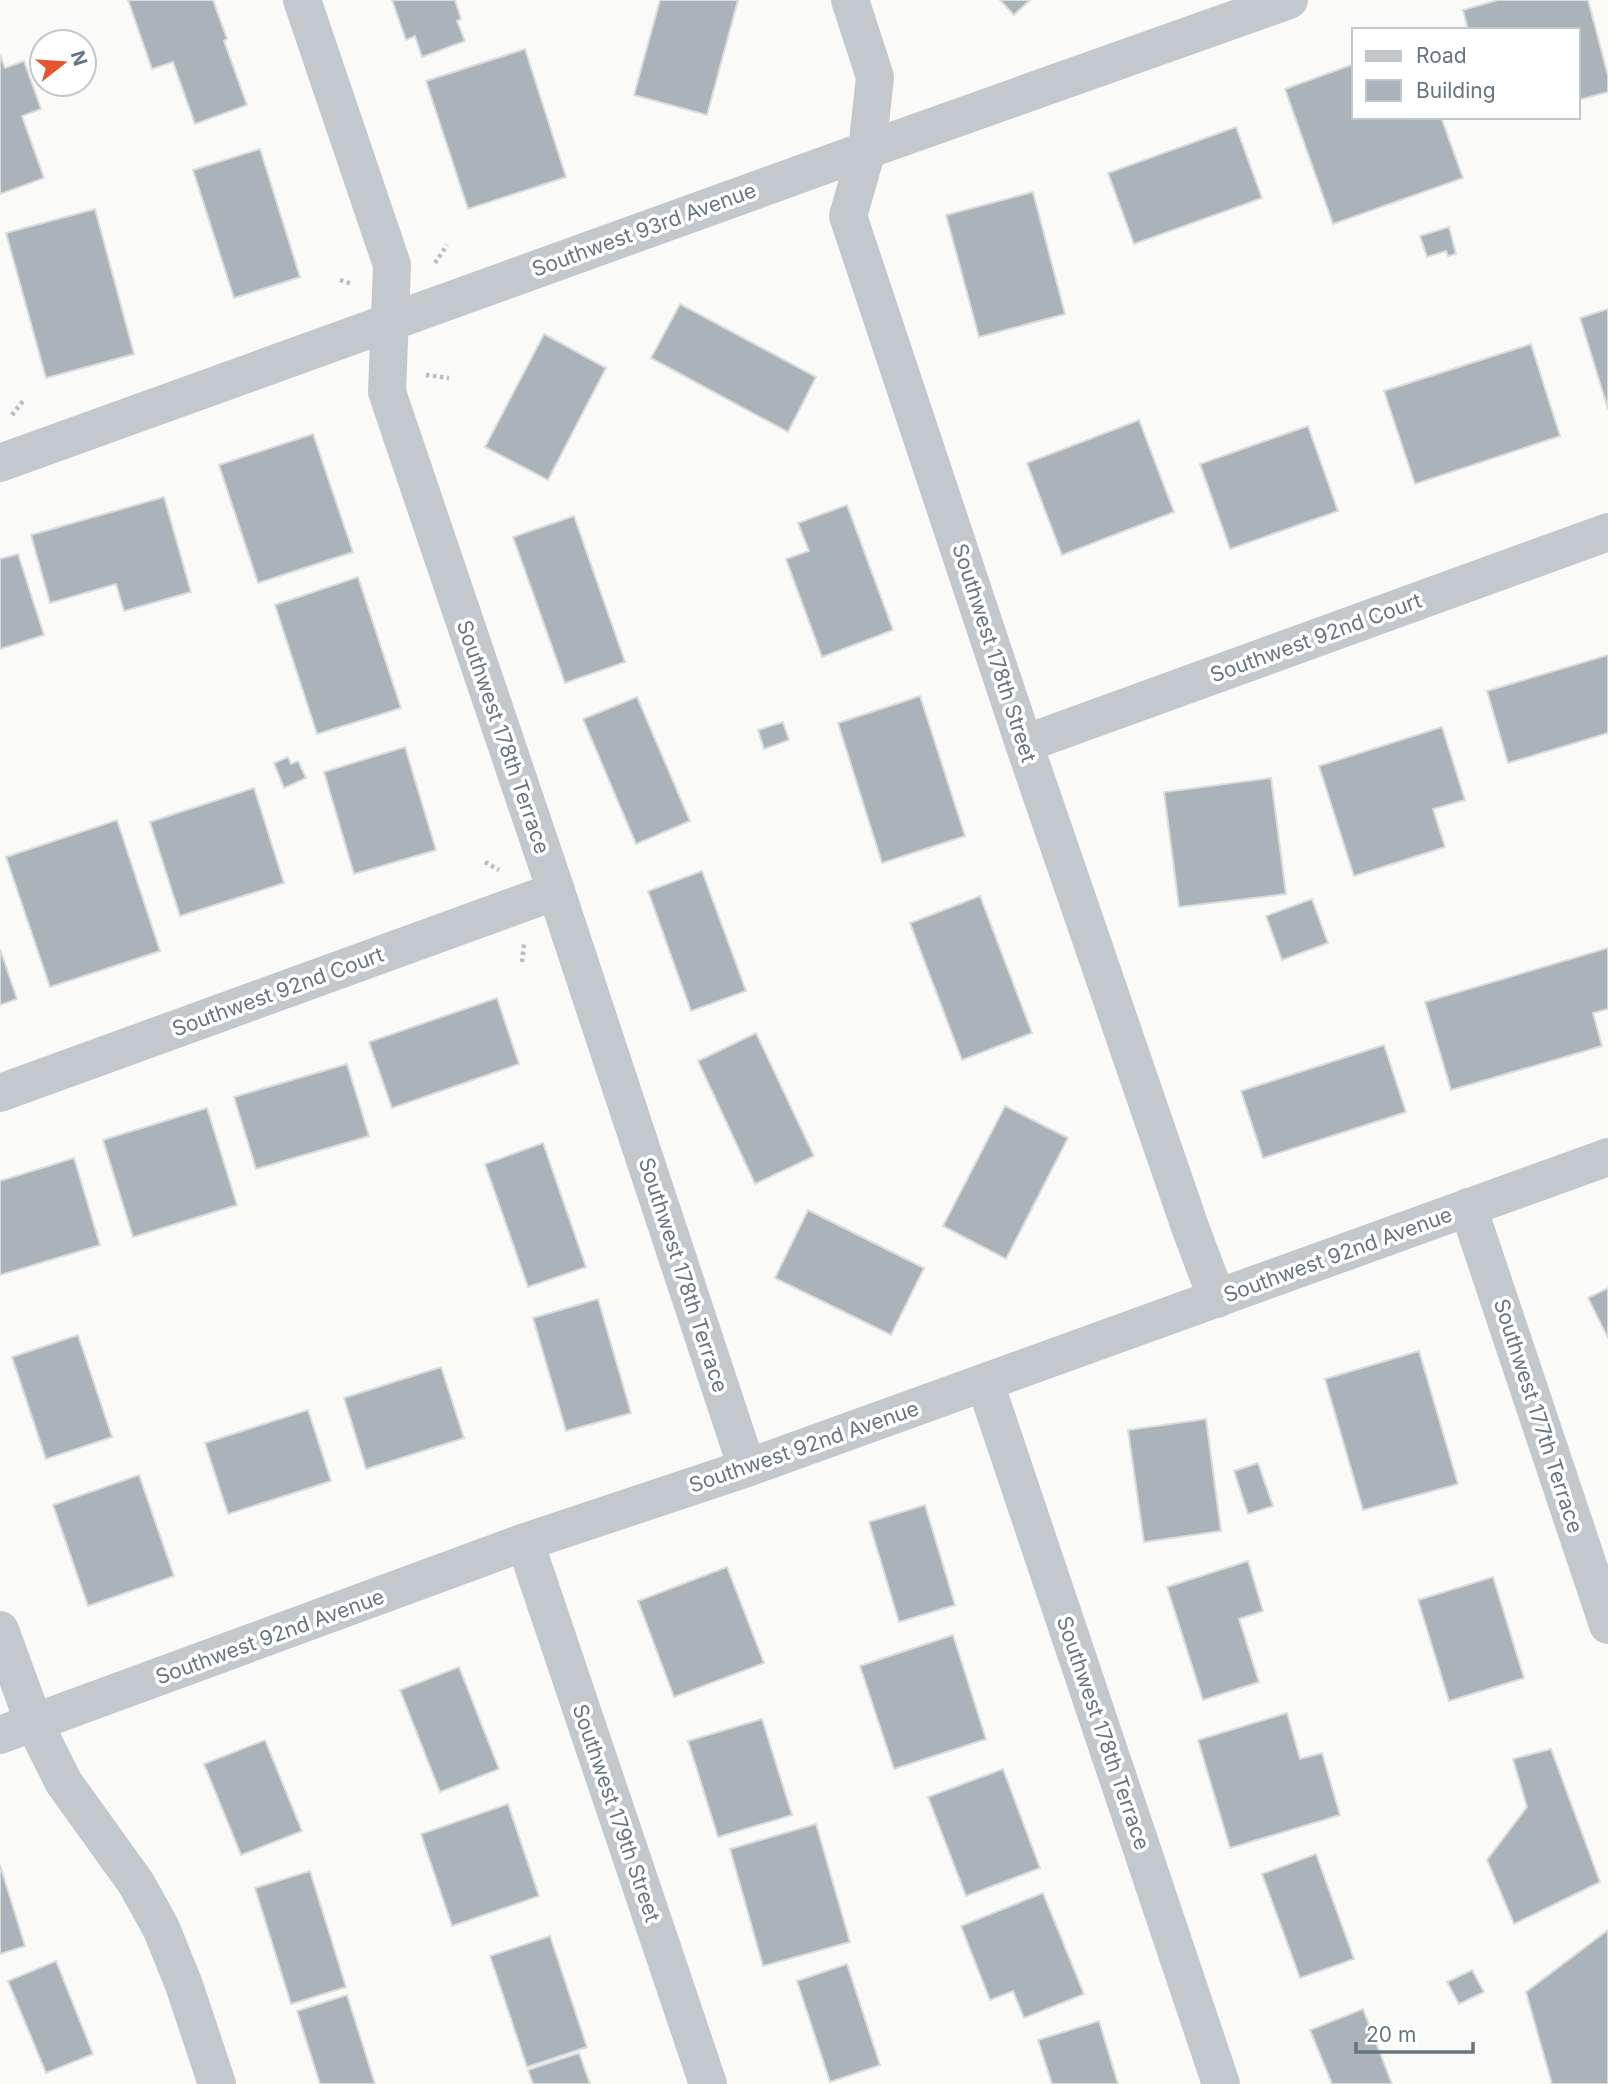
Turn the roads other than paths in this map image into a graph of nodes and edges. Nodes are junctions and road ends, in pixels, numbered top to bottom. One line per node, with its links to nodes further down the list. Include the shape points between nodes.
1 (302, 0): 5 (street, Southwest 178th Terrace, via 392,265)
2 (850, 0): 4 (street, Southwest 178th Street, via 875,78)
3 (1289, 0): 4 (street, Southwest 93rd Avenue)
4 (867, 150): 5 (street, Southwest 93rd Avenue); 8 (street, Southwest 178th Street, via 848,216)
5 (390, 321): 6 (street, Southwest 93rd Avenue); 9 (street, Southwest 178th Terrace, via 387,392)
6 (0, 463)
7 (1608, 532): 8 (street, Southwest 92nd Court)
8 (1024, 744): 13 (street, Southwest 178th Street)
9 (556, 891): 10 (street, Southwest 92nd Court); 15 (street, Southwest 178th Terrace)
10 (0, 1093)
11 (1608, 1157): 12 (street, Southwest 92nd Avenue)
12 (1468, 1207): 13 (street, Southwest 92nd Avenue); 17 (street, Southwest 177th Terrace)
13 (1217, 1299): 14 (street, Southwest 92nd Avenue)
14 (985, 1383): 15 (street, Southwest 92nd Avenue); 22 (street, Southwest 178th Terrace)
15 (747, 1468): 16 (street, Southwest 92nd Avenue)
16 (525, 1542): 19 (street, Southwest 92nd Avenue); 21 (street, Southwest 179th Street)
17 (1608, 1625)
18 (0, 1630): 19 (street)
19 (17, 1729): 20 (street, via 64,1783 136,1883 184,1984)
20 (217, 2084)
21 (708, 2084)
22 (1221, 2084)

